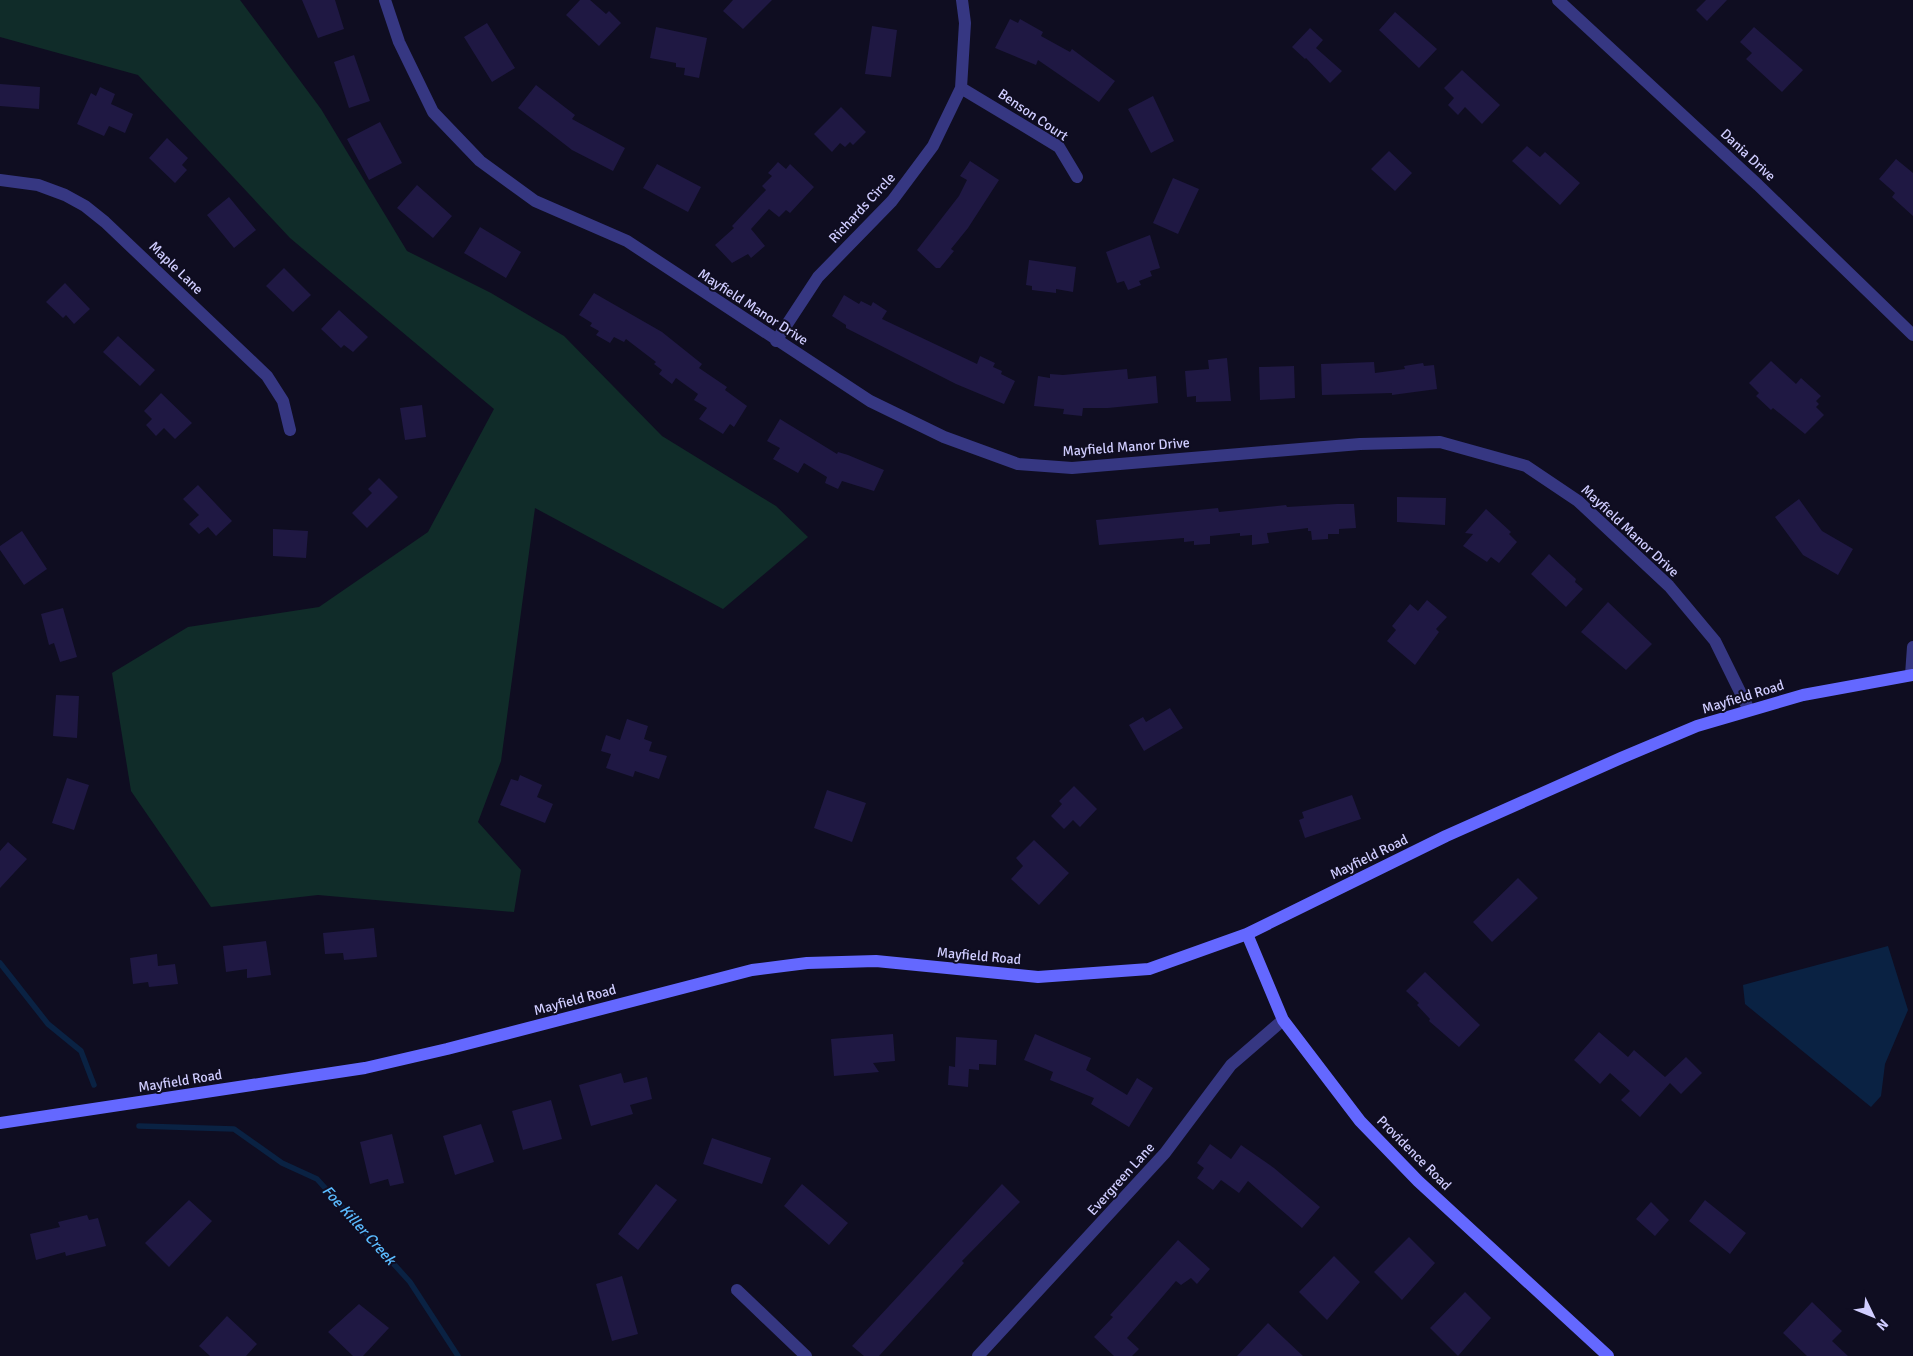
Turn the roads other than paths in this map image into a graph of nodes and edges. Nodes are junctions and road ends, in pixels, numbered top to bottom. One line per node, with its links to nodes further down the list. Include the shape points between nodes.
1 (385, 0): 8 (street, Mayfield Manor Drive, via 398,42 433,112 480,161 536,200 627,241)
2 (962, 0): 4 (street, Richards Circle, via 965,23)
3 (1558, 0): 7 (street, Dania Drive, via 1758,185)
4 (961, 88): 5 (street, Benson Court, via 1060,148); 8 (street, Richards Circle, via 932,146 892,201 818,277)
5 (1077, 178)
6 (0, 180): 9 (street, Maple Lane, via 38,185 65,195 105,222 266,376 283,401)
7 (1913, 335)
8 (776, 341): 12 (street, Mayfield Manor Drive, via 870,401 944,437 1018,464 1072,468 1360,444 1440,442 1526,466 1578,501 1669,586 1715,641)
9 (290, 430)
10 (1913, 648): 11 (street)
11 (1912, 675): 12 (street, Mayfield Road, via 1803,695)
12 (1749, 710): 13 (street, Mayfield Road, via 1697,726 1531,797)
13 (1247, 934): 14 (street, Providence Road); 15 (street, Mayfield Road, via 1149,968 1047,976 876,961 806,963 752,970 365,1068)
14 (1283, 1020): 18 (street, Evergreen Lane, via 1231,1065 1165,1153); 19 (street, Providence Road, via 1360,1121 1422,1184)
15 (0, 1123)
16 (736, 1290): 17 (street)
17 (806, 1356)
18 (978, 1356)
19 (1608, 1356)

